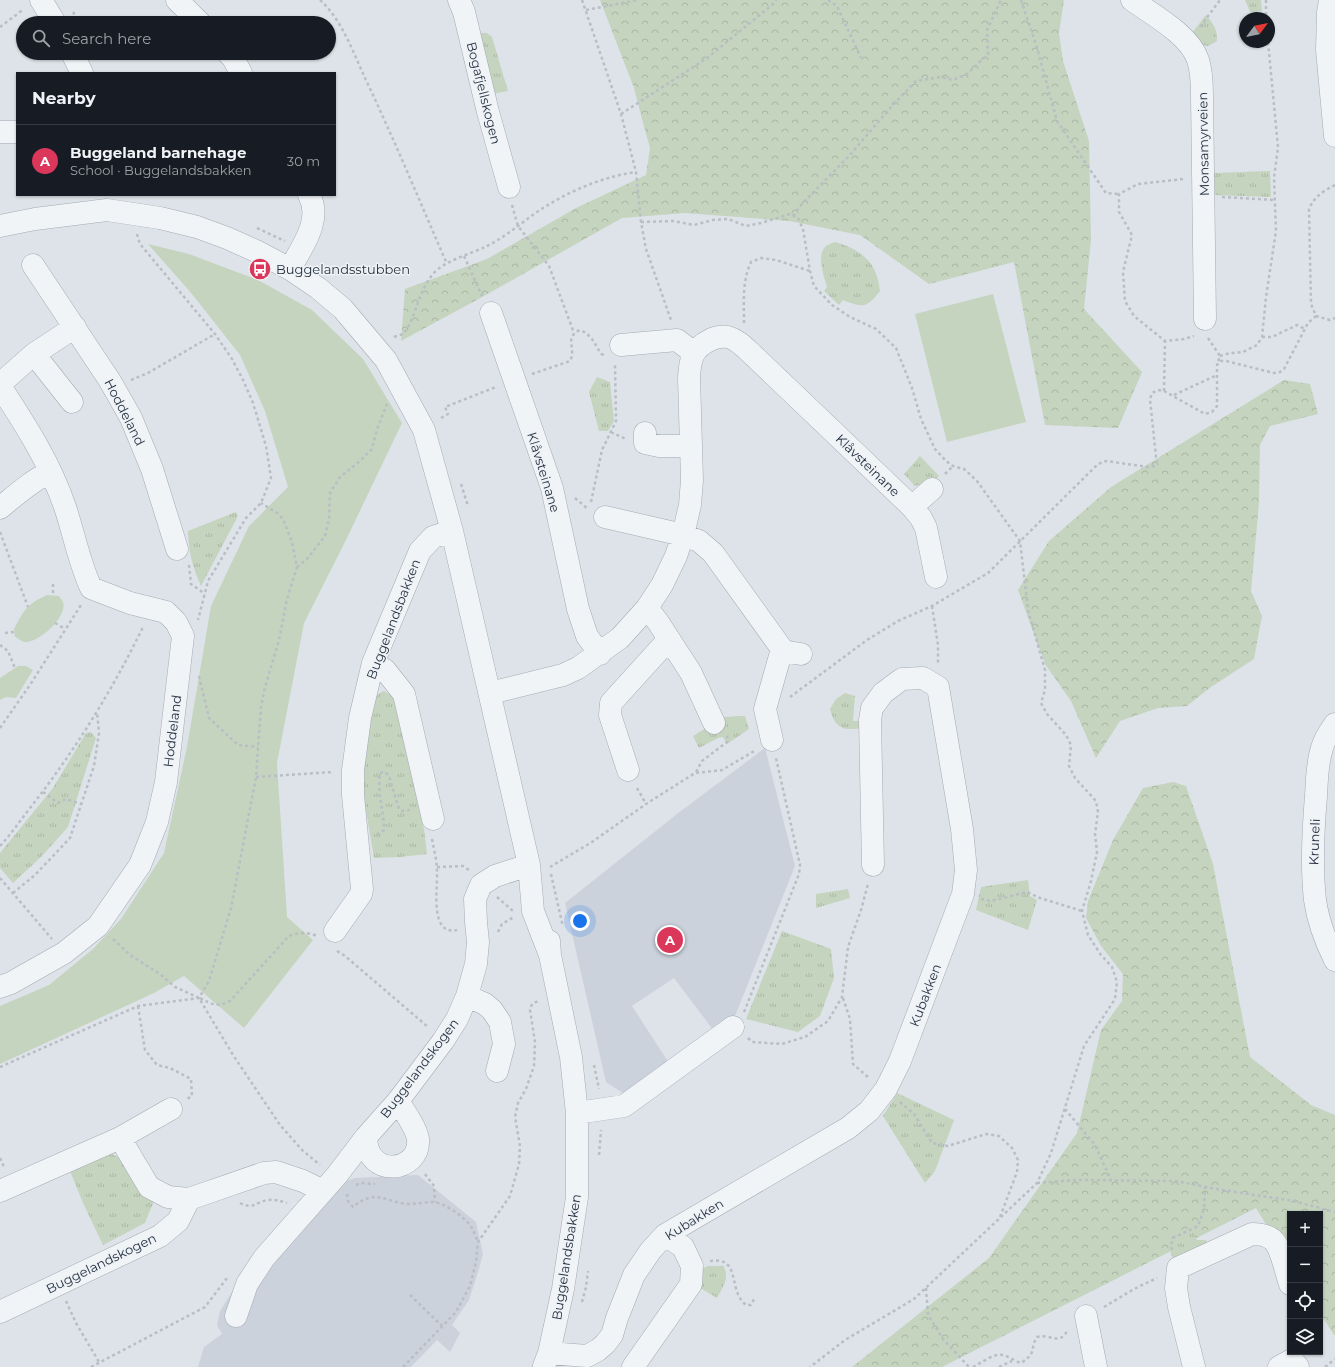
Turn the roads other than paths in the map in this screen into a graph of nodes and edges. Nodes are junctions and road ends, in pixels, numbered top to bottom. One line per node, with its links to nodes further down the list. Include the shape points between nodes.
1 (177, 0): 7 (street)
2 (459, 0): 16 (street, Bogafjellskogen)
3 (1132, 0): 24 (street, Monsamyrveien, via 1188,42 1198,59 1202,97)
4 (1330, 0): 8 (street)
5 (33, 4): 6 (street)
6 (47, 16)
7 (193, 16)
8 (1331, 32): 15 (street, via 1327,50)
9 (76, 60): 11 (street)
10 (234, 60): 12 (street)
11 (82, 72)
12 (240, 72)
13 (0, 132): 14 (street)
14 (16, 132)
15 (1335, 136)
16 (509, 187)
17 (310, 196): 22 (street, via 314,213 310,233)
18 (107, 203): 19 (street, Buggelandsbakken); 20 (street, Buggelandsbakken)
19 (137, 213): 22 (street, Buggelandsbakken, via 198,227 256,251)
20 (0, 226)
21 (33, 265): 25 (street, Hoddeland)
22 (290, 270): 38 (street, Buggelandsbakken, via 344,309 386,360 424,430)
23 (490, 314): 44 (street, Klåvsteinane, via 552,488 580,616 587,636)
24 (1205, 326)
25 (75, 328): 28 (street); 40 (street, Hoddeland, via 131,418 152,469)
26 (686, 346): 27 (street); 32 (street, via 690,362); 35 (street, Klåvsteinane, via 702,344 720,336 736,341 756,357)
27 (618, 352)
28 (34, 354): 29 (street); 30 (street)
29 (0, 385): 33 (street)
30 (72, 402)
31 (645, 433): 32 (street, via 645,443 659,446)
32 (692, 446): 39 (street, via 690,505)
33 (50, 472): 36 (street); 56 (street, Hoddeland, via 65,506 83,571 91,588 130,603 166,612 176,622 183,636 166,782 157,822 140,864 98,926 64,953)
34 (932, 489): 35 (street, Klåvsteinane)
35 (912, 507): 41 (street, Klåvsteinane, via 926,528)
36 (0, 508)
37 (597, 514): 39 (street)
38 (452, 531): 45 (street, Buggelandsbakken, via 433,537 420,551); 46 (street, Buggelandsbakken)
39 (683, 535): 42 (street, via 662,585); 49 (street, via 713,553 791,652 765,709)
40 (177, 549)
41 (936, 577)
42 (647, 608): 43 (street); 44 (street, via 620,638)
43 (669, 639): 47 (street, via 691,673); 50 (street, via 611,703 610,715)
44 (600, 654): 46 (street, via 563,675)
45 (373, 663): 51 (street, via 385,670 404,694); 54 (street, Buggelandsbakken, via 360,718 353,770 362,889 357,901)
46 (490, 693): 53 (street, Buggelandsbakken)
47 (714, 722)
48 (1335, 724): 55 (street, Kruneli, via 1322,748 1319,761 1312,841 1315,901 1328,947)
49 (772, 740)
50 (628, 770)
51 (426, 820)
52 (873, 865): 68 (street, Kubakken, via 870,720 872,708 883,693 902,679 923,678 938,687 962,829 966,870 963,894 900,1061 886,1089 869,1111 848,1128)
53 (539, 866): 57 (street, Buggelandskogen, via 495,876 482,884 475,899 478,942 476,964); 62 (street, Buggelandsbakken, via 533,911 550,955 570,1057)
54 (329, 939)
55 (1335, 960)
56 (0, 987)
57 (467, 996): 59 (street, via 485,1004 500,1022 504,1044); 60 (street, Buggelandskogen, via 458,1019)
58 (733, 1027): 62 (street, via 624,1106)
59 (497, 1071)
60 (398, 1101): 63 (street, Buggelandskogen); 63 (street, via 416,1132 418,1141 412,1157 399,1166 382,1165 374,1161 369,1154)
61 (171, 1110): 64 (street)
62 (577, 1113): 73 (street, Buggelandsbakken, via 577,1197 563,1290)
63 (366, 1137): 66 (street, Buggelandskogen)
64 (120, 1138): 65 (street); 67 (street, via 149,1186 168,1197)
65 (0, 1191)
66 (323, 1191): 67 (street, via 276,1172 264,1173 224,1199); 71 (street, Buggelandskogen, via 260,1264 247,1284)
67 (189, 1199): 70 (street, Buggelandskogen, via 178,1222 160,1236)
68 (665, 1235): 73 (street, Kubakken, via 634,1275 612,1335 605,1344 587,1356); 74 (street, via 683,1247 692,1266 691,1284)
69 (1290, 1283): 76 (street, via 1277,1246 1273,1240 1262,1234 1252,1234 1178,1268 1176,1288 1179,1307)
70 (0, 1312)
71 (236, 1316)
72 (1086, 1316): 75 (street)
73 (547, 1360)
74 (633, 1367)
75 (1096, 1367)
76 (1194, 1367)

